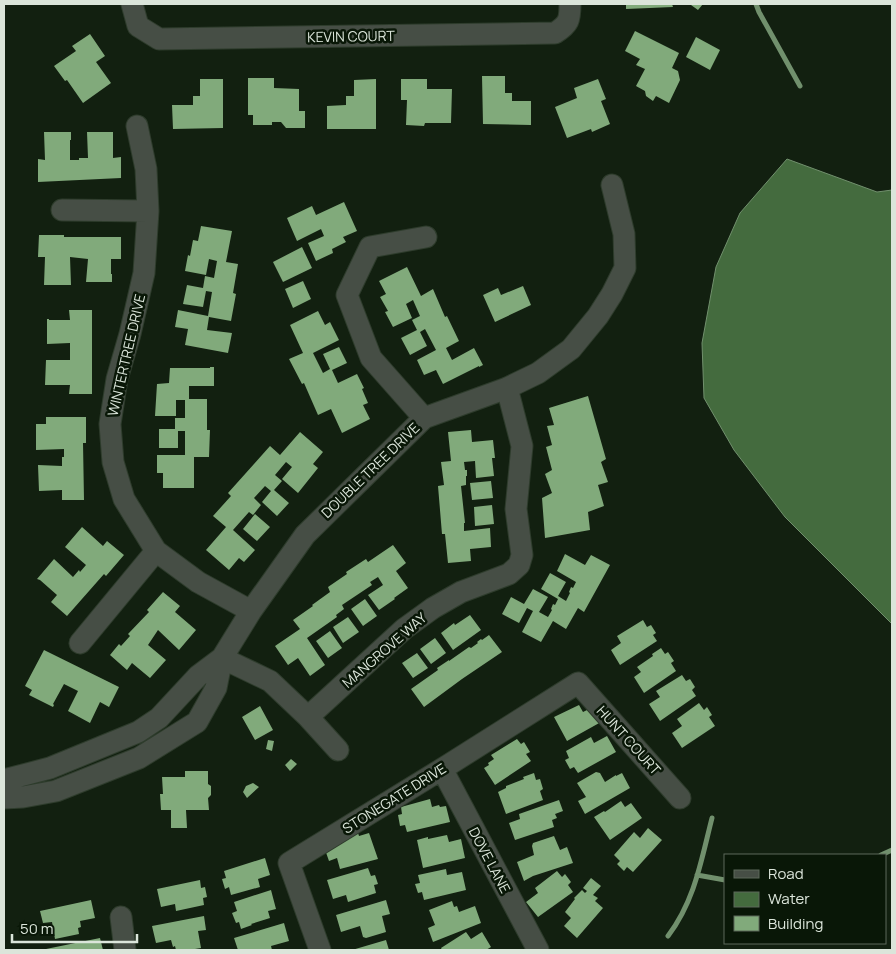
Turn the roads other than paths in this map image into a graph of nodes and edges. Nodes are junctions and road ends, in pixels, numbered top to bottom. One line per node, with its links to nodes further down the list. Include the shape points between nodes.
1 (132, 4): 2 (street, KEVIN COURT, via 138,26 159,39 555,33 565,26)
2 (570, 4)
3 (137, 126): 6 (street, WINTERTREE DRIVE, via 146,169)
4 (612, 185): 8 (street, DOUBLE TREE DRIVE, via 624,234 625,268 612,294 571,349 538,373)
5 (62, 210): 6 (street)
6 (148, 211): 10 (street, WINTERTREE DRIVE, via 144,273 117,379 110,424 113,462 124,499)
7 (426, 237): 9 (street, via 370,247 347,295 371,358)
8 (508, 388): 9 (street, DOUBLE TREE DRIVE); 15 (street, MANGROVE WAY, via 522,446 516,509 522,555 519,565 509,574 461,592 419,618)
9 (424, 418): 11 (street, DOUBLE TREE DRIVE, via 305,534)
10 (156, 551): 11 (street, WINTERTREE DRIVE, via 198,582); 12 (street)
11 (251, 611): 13 (street, DOUBLE TREE DRIVE)
12 (80, 643)
13 (222, 658): 15 (street, via 270,681); 18 (street, DOUBLE TREE DRIVE, via 198,676 159,718 138,732 50,768); 19 (street, DOUBLE TREE DRIVE, via 216,688 197,722 139,758 56,790)
14 (578, 683): 17 (street, STONEGATE DRIVE); 20 (street, HUNT COURT)
15 (308, 717): 16 (street)
16 (338, 750)
17 (442, 769): 23 (street, STONEGATE DRIVE, via 289,864); 24 (street, DOVE LANE)
18 (4, 780)
19 (4, 798)
20 (680, 798)
21 (121, 917): 22 (street)
22 (125, 950)
23 (320, 950)
24 (538, 950)

